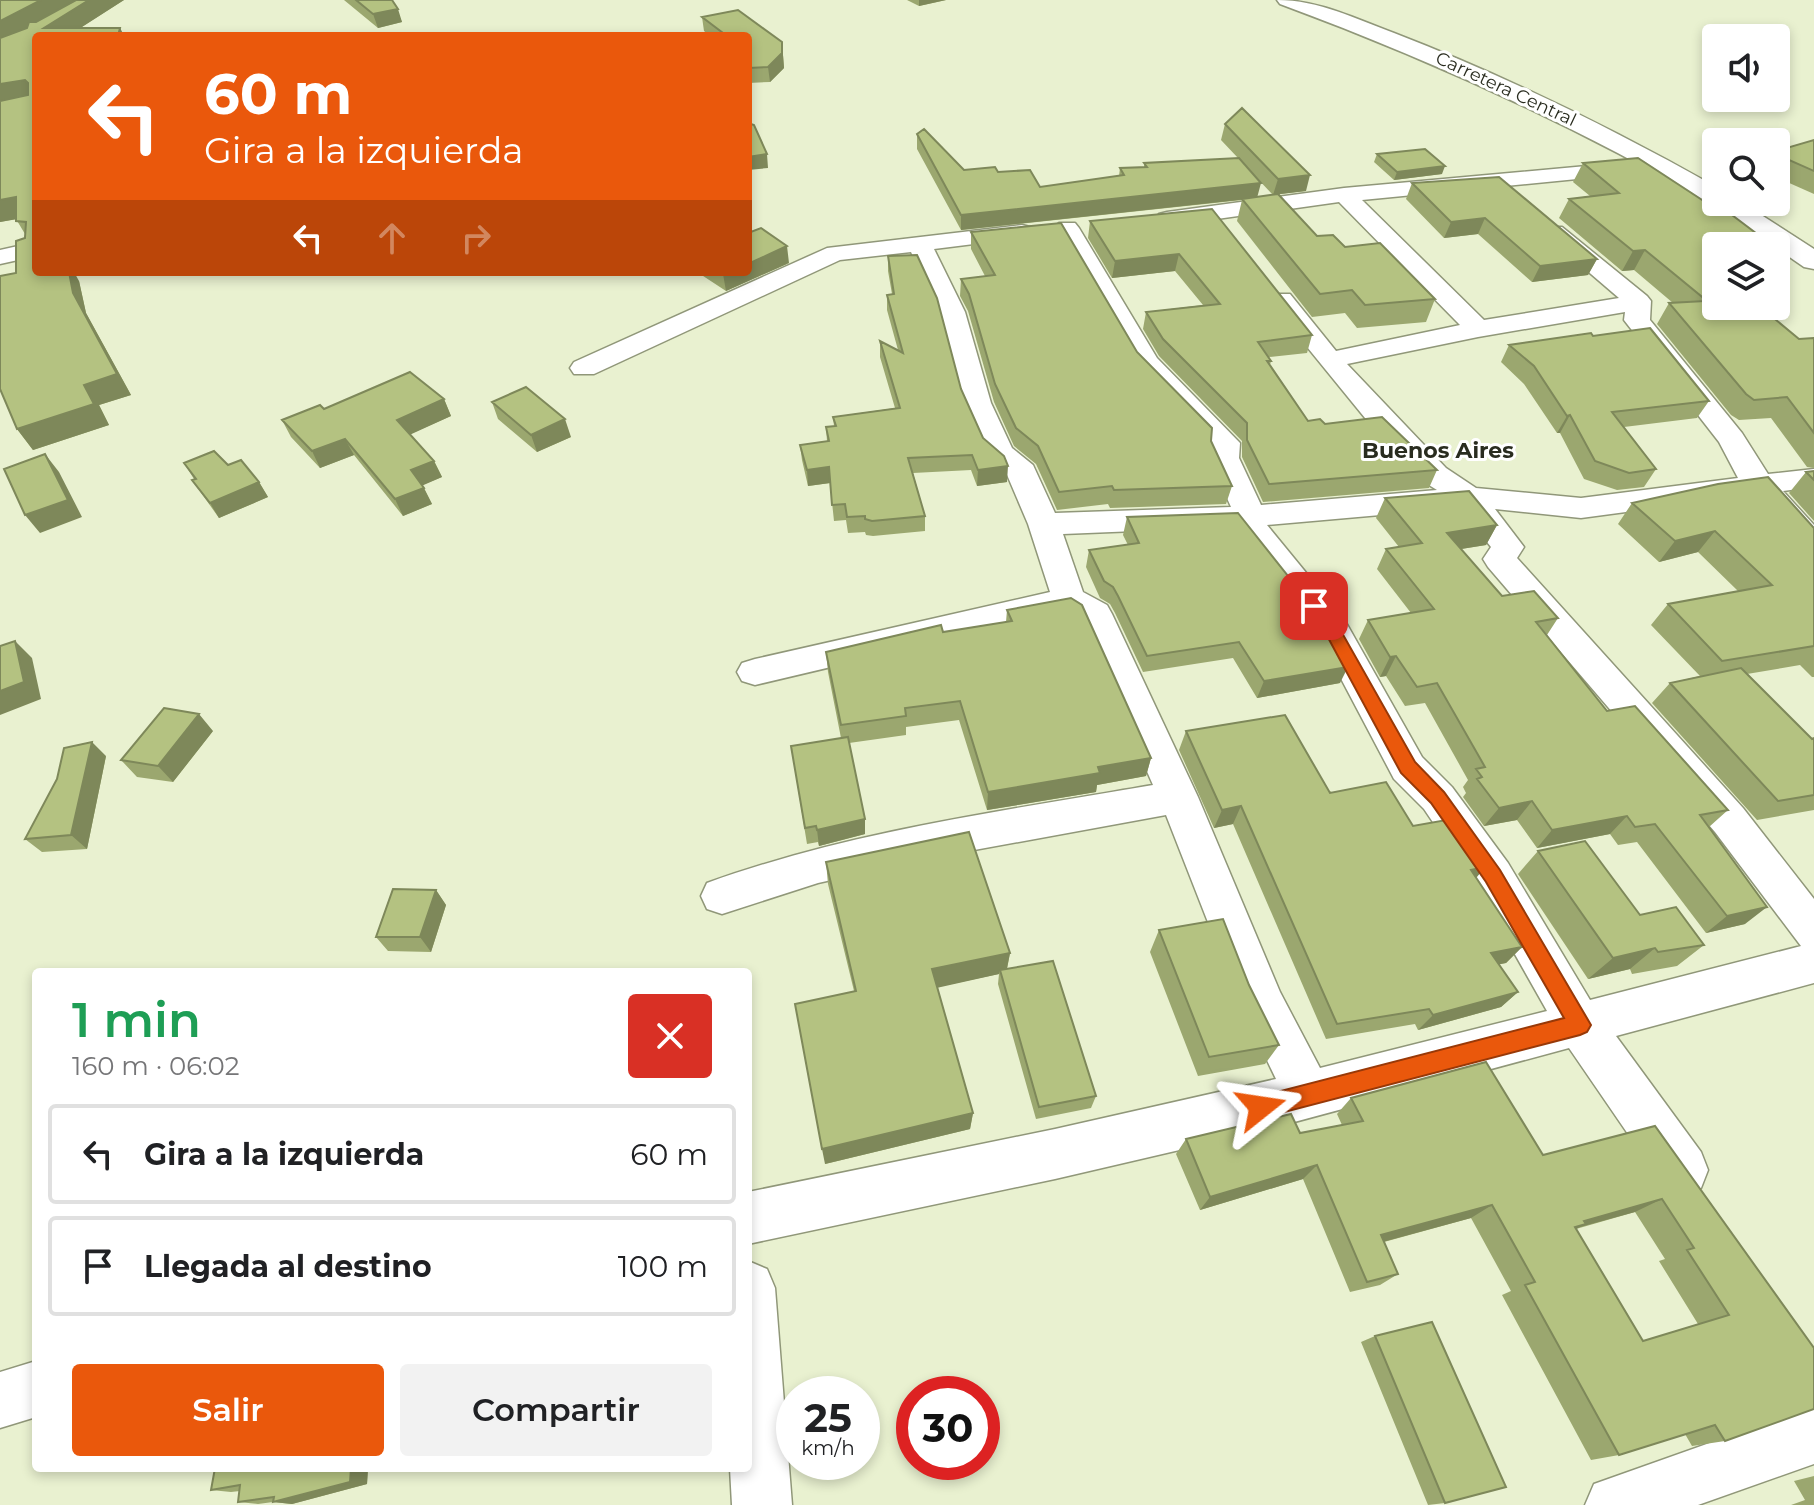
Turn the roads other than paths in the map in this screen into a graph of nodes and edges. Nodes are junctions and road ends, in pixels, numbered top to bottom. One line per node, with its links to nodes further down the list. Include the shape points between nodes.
1 (1287, 0): 2 (highway, Carretera Central, via 1397,39)
2 (1661, 165): 3 (street); 4 (highway, Carretera Central)
3 (1494, 179): 5 (street); 6 (street)
4 (1702, 190)
5 (1344, 195): 9 (street, via 1225,227); 16 (street)
6 (1516, 199)
7 (1745, 216): 13 (highway)
8 (1538, 218): 15 (street)
9 (1142, 221)
10 (919, 243): 18 (street, via 835,253); 22 (street, via 1082,227 1146,362 1225,443 1224,458 1249,512); 23 (street, via 952,312 977,403 1000,453 1018,465)
11 (32, 250): 12 (street)
12 (0, 257)
13 (1814, 261)
14 (1263, 275): 17 (street)
15 (1638, 301): 16 (street); 20 (street, via 1637,320 1718,419 1749,472)
16 (1478, 329): 17 (street)
17 (1329, 360): 21 (street, via 1435,475)
18 (584, 368)
19 (1814, 478): 20 (street)
20 (1762, 483): 21 (street, via 1581,508); 24 (street)
21 (1468, 497): 22 (street); 29 (street, via 1508,547 1499,559 1729,820)
22 (1243, 517): 23 (street); 31 (street, via 1332,628 1408,768 1438,798 1493,876)
23 (1044, 524): 25 (street)
24 (1814, 545)
25 (1069, 599): 26 (street); 27 (street, via 1095,614)
26 (755, 672)
27 (1178, 797): 28 (street, via 833,861); 32 (street, via 1263,1004)
28 (722, 896)
29 (1814, 932)
30 (1814, 963): 31 (street)
31 (1580, 1025): 32 (street); 33 (street)
32 (1309, 1095): 34 (street)
33 (1705, 1201)
34 (752, 1217)
35 (752, 1350): 39 (street)
36 (32, 1390): 37 (street)
37 (0, 1400)
38 (1814, 1435): 40 (street)
39 (762, 1505)
40 (1615, 1505)

